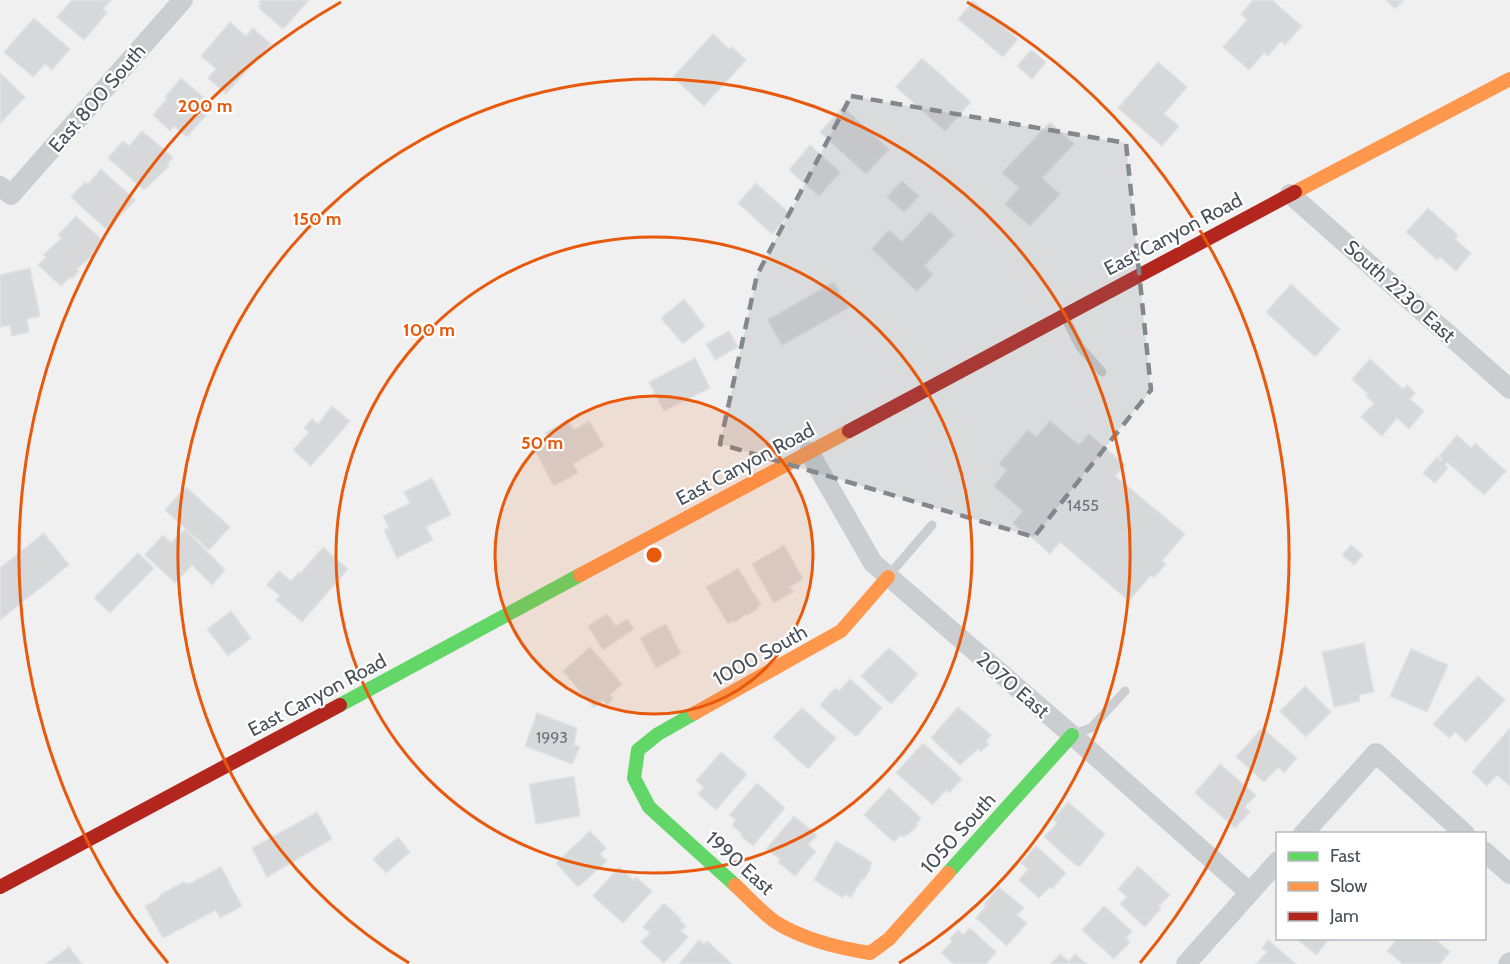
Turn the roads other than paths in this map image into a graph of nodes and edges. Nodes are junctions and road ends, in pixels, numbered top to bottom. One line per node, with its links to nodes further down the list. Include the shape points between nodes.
1 (183, 0): 3 (street, East 800 South)
2 (1510, 79): 4 (main road, East Canyon Road)
3 (5, 191)
4 (1290, 194): 5 (main road, East Canyon Road); 7 (street, South 2230 East)
5 (1064, 315): 6 (lane, via 1080,347); 8 (main road, East Canyon Road)
6 (1102, 372)
7 (1510, 389)
8 (809, 452): 10 (street, 2070 East, via 873,563); 19 (main road, East Canyon Road)
9 (932, 525): 10 (lane)
10 (888, 577): 12 (street, 2070 East); 13 (main road, 1000 South, via 842,631 658,734)
11 (1125, 691): 12 (lane, via 1091,728)
12 (1072, 735): 20 (street, 2070 East); 21 (main road, 1050 South, via 889,939)
13 (638, 750): 21 (main road, 1990 East, via 634,778 649,807 776,922 837,948)
14 (1305, 832): 15 (street, via 1376,753)
15 (1464, 832)
16 (1486, 852): 18 (street)
17 (1276, 863): 20 (street)
18 (1510, 873)
19 (0, 887)
20 (1249, 892): 22 (street)
21 (870, 953)
22 (1186, 964)

